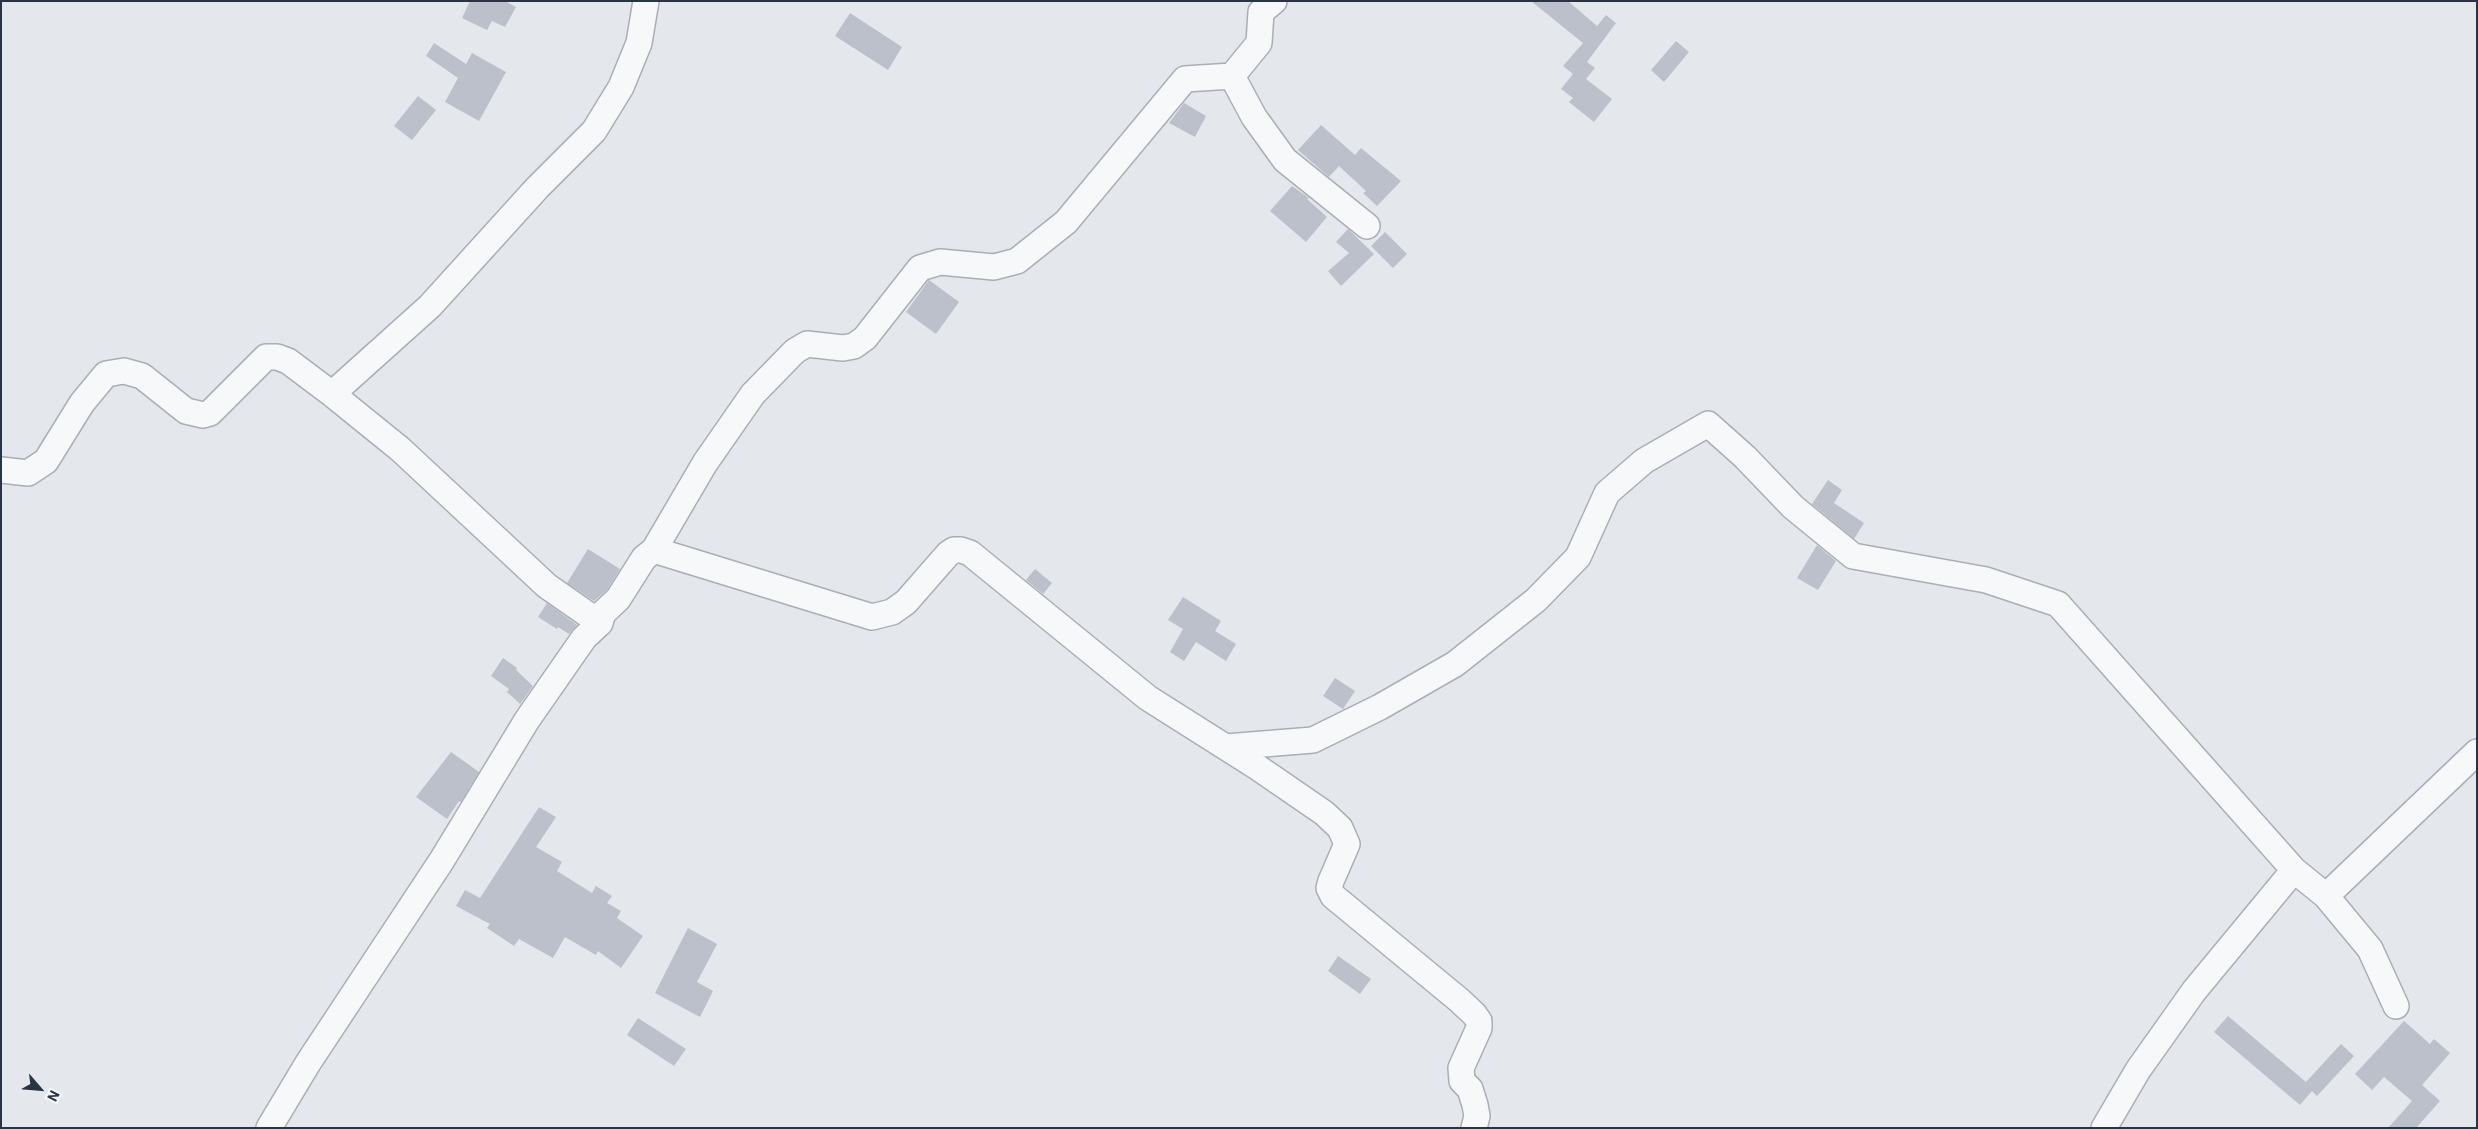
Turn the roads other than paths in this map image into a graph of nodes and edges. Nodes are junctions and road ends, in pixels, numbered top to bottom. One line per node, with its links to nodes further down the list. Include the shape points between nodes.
1 (646, 1): 5 (street, via 639,43 621,87 594,131 537,188 430,306)
2 (1274, 1): 3 (street, via 1261,12 1259,44)
3 (1232, 76): 4 (street, via 1254,118 1285,160); 7 (street, via 1185,79 1066,222 1017,261 994,267 940,262 920,268 854,346 807,344 795,351 753,394 705,462)
4 (1367, 226)
5 (332, 394): 6 (street, via 288,361 266,357 210,412 203,415 186,410 142,376 114,371 106,374 82,403 46,461 28,473); 8 (street, via 400,449 547,586)
6 (1, 470)
7 (654, 550): 8 (street, via 644,558 618,599 603,613); 9 (street, via 872,617 892,612 906,602 954,550 970,553 1148,698)
8 (600, 622): 14 (street, via 584,638 527,720 442,860)
9 (1226, 747): 11 (street, via 1313,740 1456,664 1536,600 1578,557 1608,493 1644,461 1708,424 1793,507 1853,556 1986,580 2058,604); 15 (street, via 1324,813 1340,828 1347,844 1331,880 1329,888 1333,896 1479,1021 1479,1028 1461,1068 1461,1076 1475,1104)
10 (2477, 752): 12 (street)
11 (2294, 870): 12 (street); 16 (street, via 2194,991 2138,1070)
12 (2326, 896): 13 (street, via 2370,950)
13 (2396, 1006)
14 (269, 1128)
15 (1474, 1128)
16 (2104, 1128)

